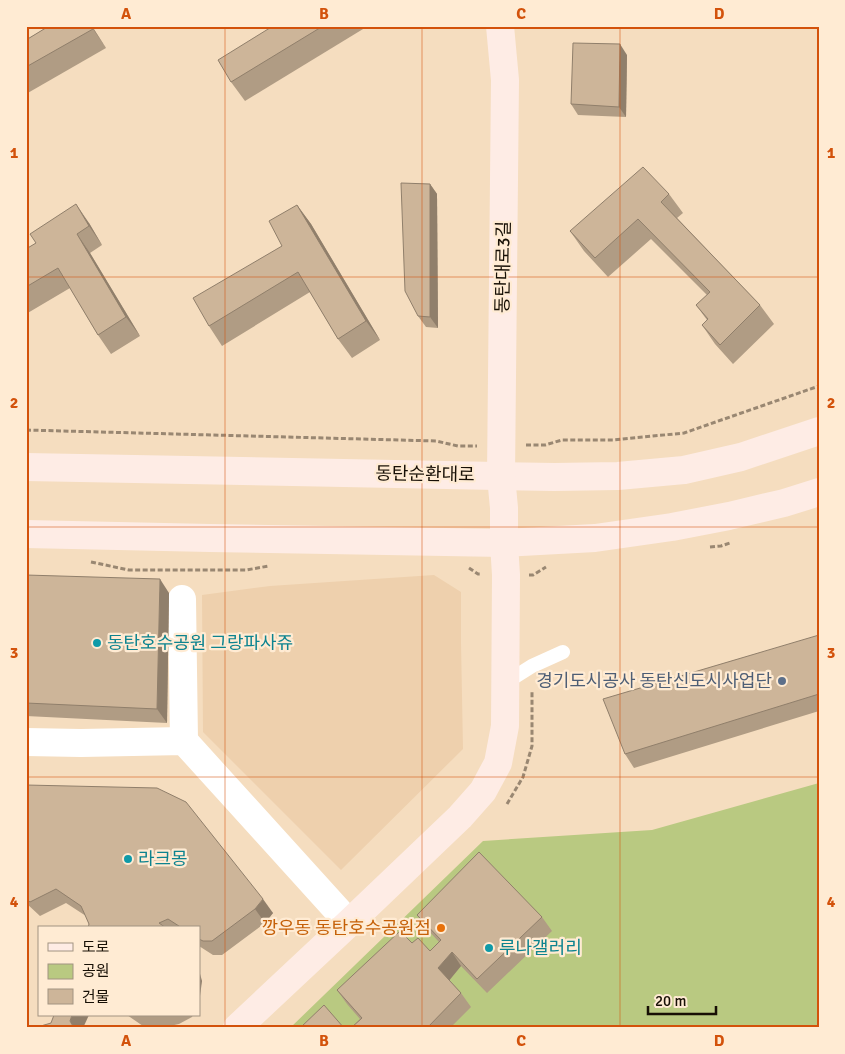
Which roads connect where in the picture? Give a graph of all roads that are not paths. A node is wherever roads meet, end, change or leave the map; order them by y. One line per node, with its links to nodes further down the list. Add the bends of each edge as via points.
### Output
1 (500, 26): 4 (main road, 동탄대로3길, via 505,80)
2 (819, 432): 4 (main road, 동탄순환대로, via 741,457 684,470 618,476)
3 (26, 467): 4 (main road, 동탄순환대로)
4 (501, 476): 7 (main road, 동탄대로3길)
5 (819, 492): 7 (main road, via 784,503 672,527 595,538)
6 (26, 534): 7 (main road)
7 (504, 543): 10 (main road, 동탄대로3길)
8 (182, 599): 11 (street)
9 (563, 652): 10 (lane)
10 (505, 683): 13 (main road, 동탄대로3길, via 505,726 498,763 483,790)
11 (184, 741): 12 (street); 13 (street)
12 (26, 742)
13 (349, 924): 14 (main road, 동탄대로3길)
14 (237, 1028)

